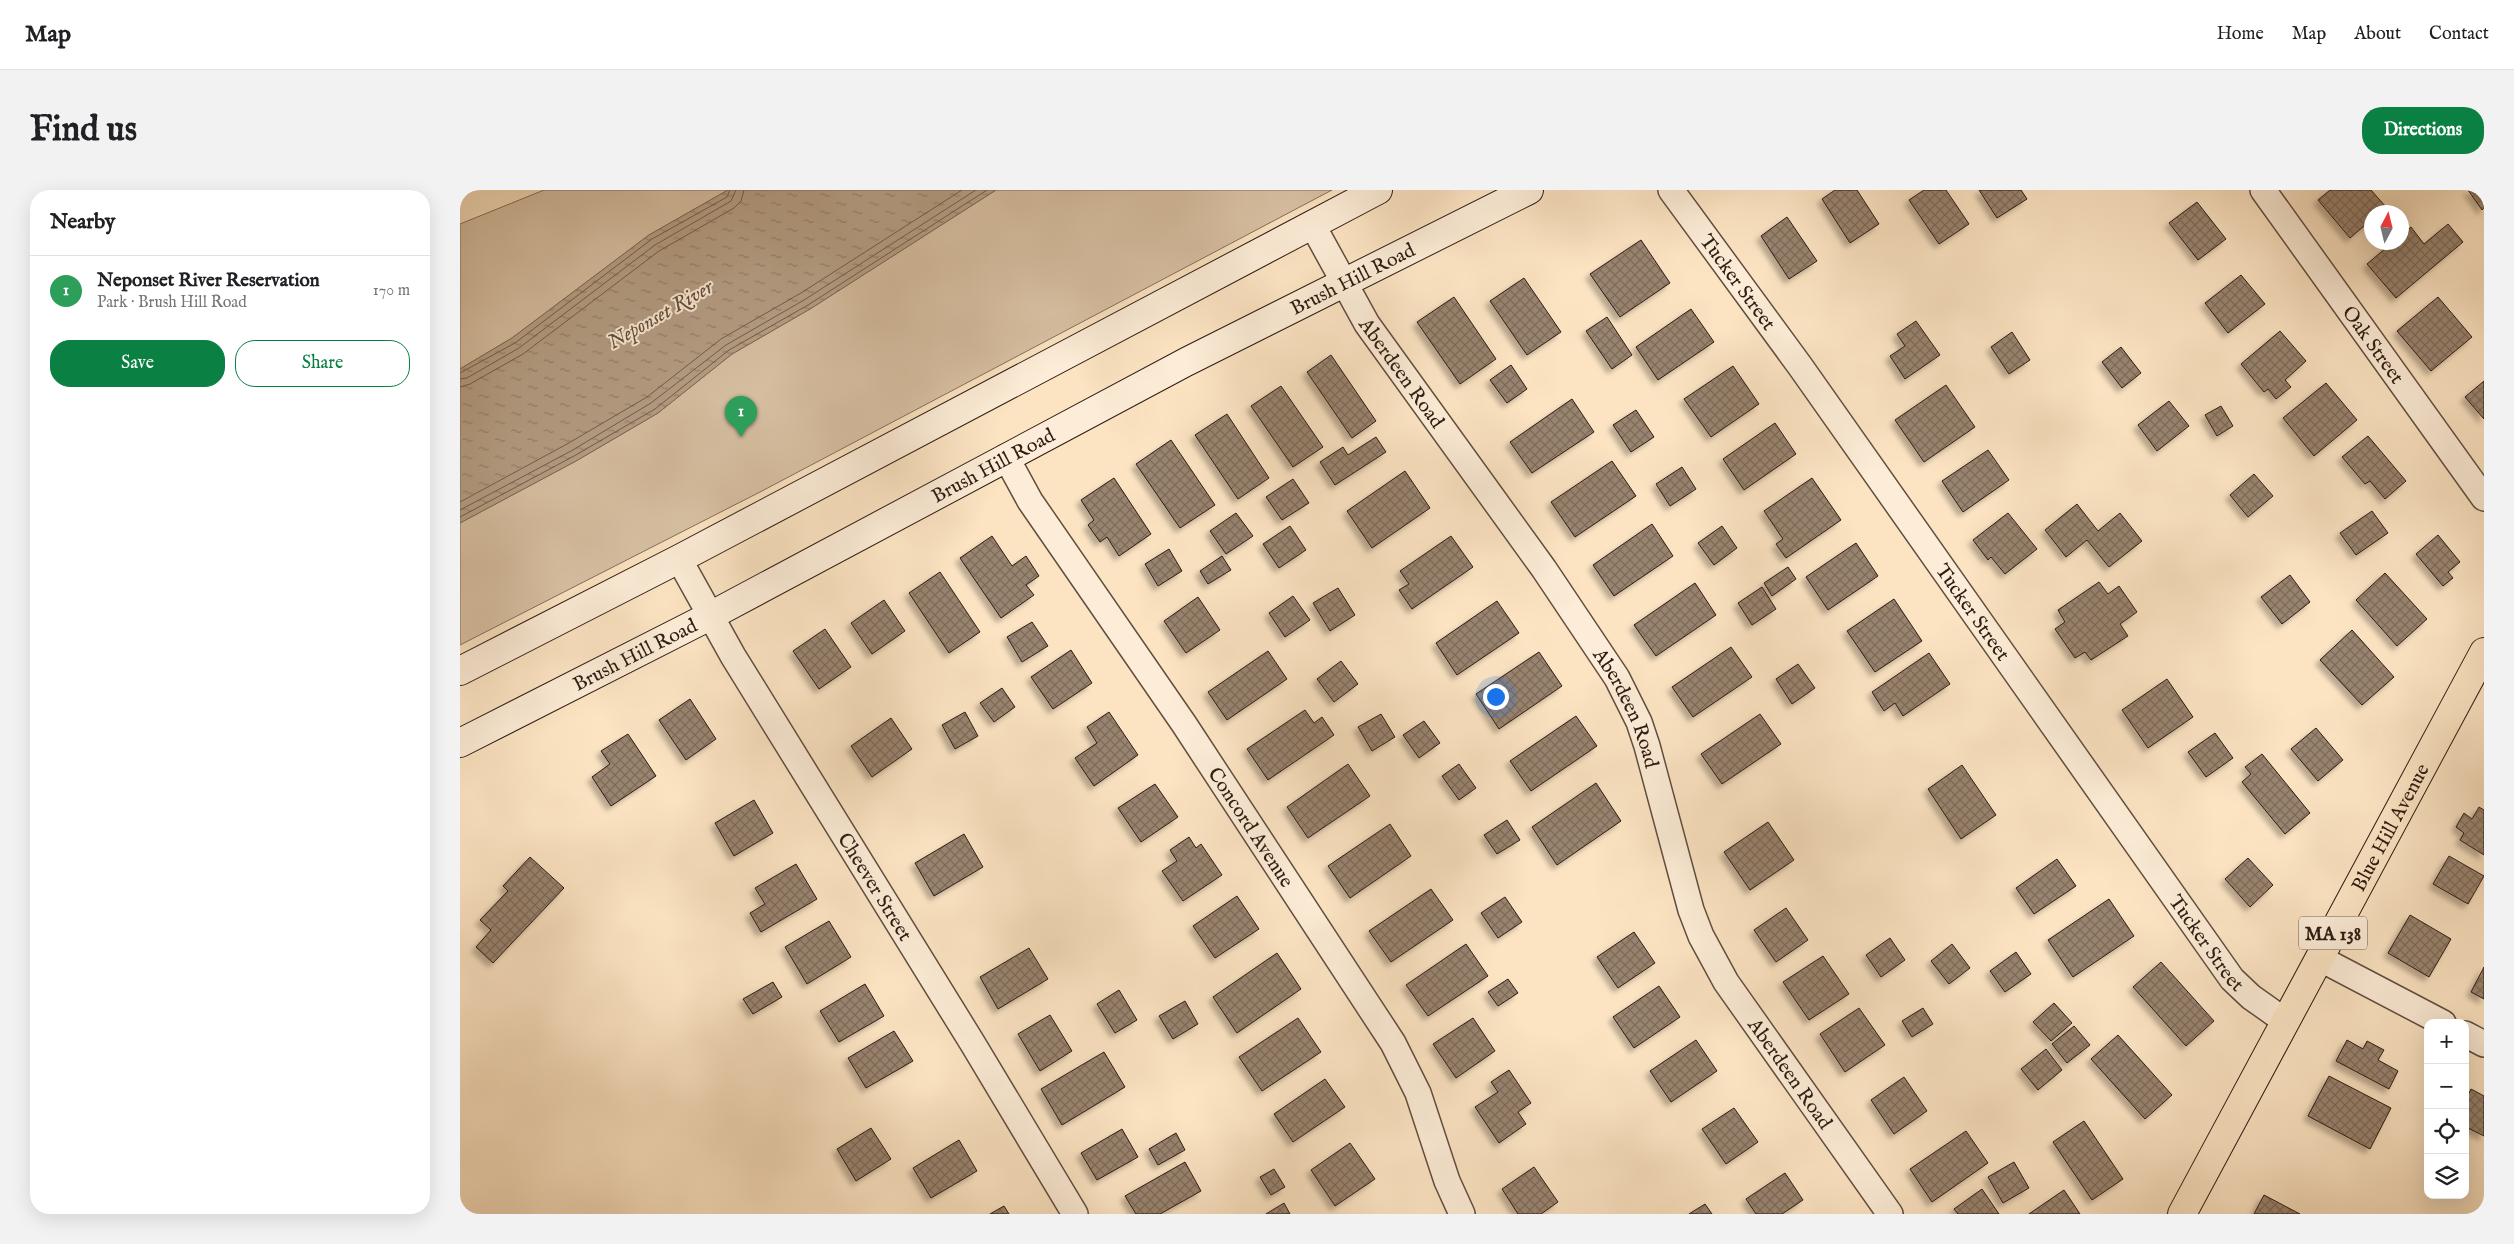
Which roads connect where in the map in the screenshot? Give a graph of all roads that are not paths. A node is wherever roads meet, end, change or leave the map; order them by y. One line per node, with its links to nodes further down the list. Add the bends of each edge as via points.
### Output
1 (1378, 190): 5 (main road)
2 (1529, 190): 6 (main road, Brush Hill Road)
3 (1671, 190): 16 (street, Tucker Street, via 1806,374 2232,979)
4 (2264, 190): 8 (street, Oak Street)
5 (1312, 224): 6 (street, Aberdeen Road); 9 (main road)
6 (1343, 282): 7 (main road, Brush Hill Road); 21 (street, Aberdeen Road, via 1367,324 1544,568 1617,678 1639,722 1691,910 1709,952 1726,982)
7 (1006, 457): 10 (main road, Brush Hill Road); 20 (street, Concord Avenue, via 1030,501 1184,724 1393,1043 1418,1093 1446,1181)
8 (2484, 498)
9 (679, 559): 10 (street, Cheever Street); 12 (main road)
10 (710, 616): 13 (main road, Brush Hill Road); 19 (street, Cheever Street)
11 (2484, 652): 14 (highway, Blue Hill Avenue / MA 138)
12 (460, 671)
13 (460, 744)
14 (2319, 958): 15 (street); 16 (highway, Blue Hill Avenue / MA 138)
15 (2436, 1019)
16 (2285, 1021): 22 (highway, Blue Hill Avenue / MA 138)
17 (2469, 1036): 18 (street)
18 (2484, 1044)
19 (1075, 1214)
20 (1462, 1214)
21 (1890, 1214)
22 (2182, 1214)

